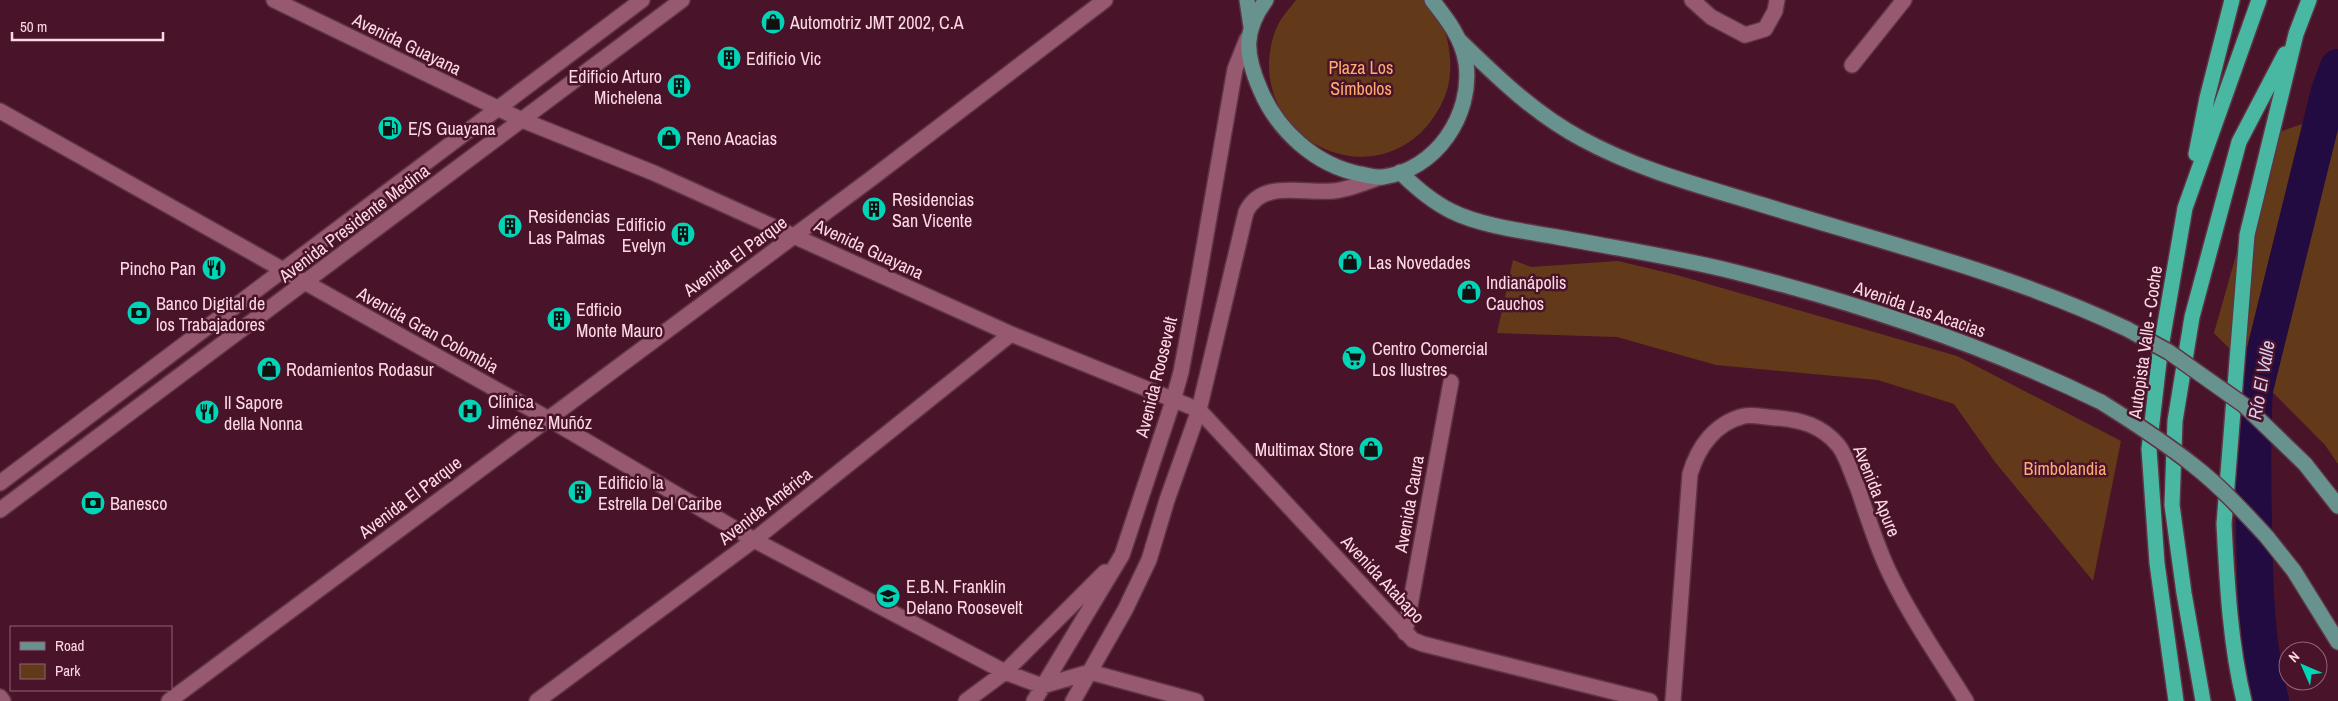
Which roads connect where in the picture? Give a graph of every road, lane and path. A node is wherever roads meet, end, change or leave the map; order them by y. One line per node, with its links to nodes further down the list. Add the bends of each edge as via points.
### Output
1 (274, 0): 18 (street, Avenida Guayana)
2 (642, 0): 18 (street, Avenida Presidente Medina)
3 (682, 0): 20 (street, Avenida Presidente Medina)
4 (1105, 0): 24 (street, Avenida El Parque)
5 (1247, 0): 14 (main road)
6 (1266, 0): 14 (main road)
7 (1692, 0): 13 (street, via 1711,16 1745,35 1765,29)
8 (1904, 0): 17 (street)
9 (2232, 0): 23 (highway, via 2207,98)
10 (2259, 0): 23 (highway, Autopista Valle - Coche)
11 (2309, 0): 15 (highway)
12 (1436, 3): 16 (main road)
13 (1776, 5)
14 (1249, 33): 22 (main road, via 1250,59 1261,91 1287,132 1307,150 1337,167); 29 (street, Avenida Roosevelt, via 1235,69 1198,281)
15 (2296, 34): 54 (highway, via 2239,142 2192,317 2175,422 2172,505); 55 (highway, via 2247,235 2224,524 2239,680)
16 (1459, 40): 21 (main road, via 1466,62 1463,108 1439,147 1421,162); 33 (main road, bridge, via 1502,82 1552,120 1582,139 1657,173 1998,276 2127,329 2169,352 2244,405 2306,464)
17 (1852, 66)
18 (497, 109): 20 (street, Avenida Guayana); 25 (street, Avenida Presidente Medina)
19 (0, 111): 25 (street)
20 (522, 120): 24 (street, Avenida Guayana); 26 (street, Avenida Presidente Medina)
21 (1400, 172): 22 (main road); 38 (main road, Avenida Las Acacias, bridge, via 1425,196 1452,212 1513,229 1735,272 1830,299 1991,353 2101,402 2194,466 2234,501 2294,571)
22 (1381, 177): 30 (street, via 1334,191 1266,192 1250,203)
23 (2185, 208): 53 (highway, Autopista Valle - Coche, via 2160,353 2148,449 2157,563)
24 (795, 235): 27 (street, Avenida Guayana); 31 (street, Avenida El Parque)
25 (285, 270): 26 (street, Avenida Gran Colombia); 32 (street, Avenida Presidente Medina)
26 (305, 283): 31 (street, Avenida Gran Colombia); 34 (street, Avenida Presidente Medina)
27 (1011, 334): 29 (street, Avenida Guayana); 35 (street, Avenida América)
28 (1451, 382): 37 (street, Avenida Caura)
29 (1173, 401): 30 (street, Avenida Guayana); 36 (street, Avenida Roosevelt)
30 (1199, 410): 37 (street, Avenida Atabapo); 40 (street, via 1149,560)
31 (547, 418): 35 (street, Avenida Gran Colombia); 44 (street, Avenida El Parque)
32 (0, 483)
33 (2338, 506)
34 (0, 510)
35 (754, 540): 39 (street, Avenida Gran Colombia); 45 (street, Avenida América)
36 (1122, 555): 39 (street); 41 (street, Avenida Roosevelt)
37 (1405, 633): 50 (street, Avenida Atabapo, via 1423,644)
38 (2338, 642)
39 (1005, 672): 41 (street, Avenida Gran Colombia); 46 (street)
40 (1090, 672): 41 (street); 48 (street); 49 (street)
41 (1042, 686): 47 (street, Avenida Roosevelt)
42 (0, 697): 43 (street)
43 (3, 701)
44 (169, 701)
45 (537, 701)
46 (966, 701)
47 (1034, 701)
48 (1073, 701)
49 (1196, 701)
50 (1650, 701)
51 (1673, 701): 52 (street, Avenida Apure, via 1690,474 1696,456 1710,436 1726,423 1745,416 1810,423 1839,446 1892,578)
52 (1966, 701)
53 (2176, 701)
54 (2203, 701)
55 (2244, 701)

